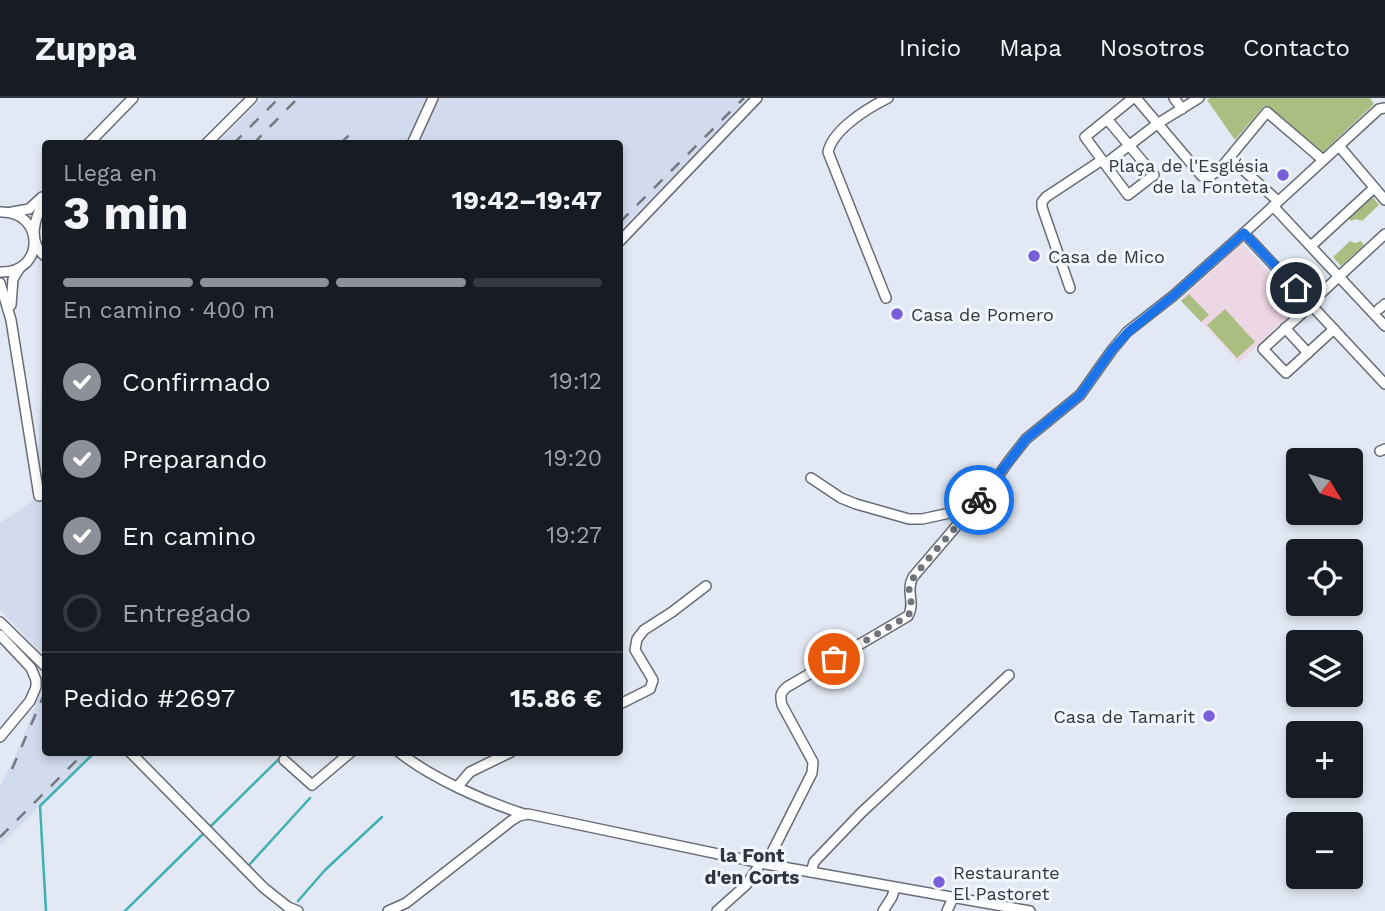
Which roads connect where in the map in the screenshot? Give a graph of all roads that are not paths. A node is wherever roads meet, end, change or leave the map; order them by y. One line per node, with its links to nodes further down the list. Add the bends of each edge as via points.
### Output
1 (133, 98): 13 (street)
2 (252, 98): 14 (street)
3 (433, 98): 15 (street)
4 (757, 98): 29 (street)
5 (888, 98): 39 (street, via 857,116 830,143 828,152)
6 (1135, 98): 11 (street); 12 (street)
7 (1174, 98): 9 (street)
8 (1199, 98): 9 (street)
9 (1182, 108): 12 (street)
10 (1385, 108): 17 (street)
11 (1107, 119): 16 (street); 20 (street, via 1084,137)
12 (1157, 124): 16 (street); 18 (street, via 1202,176 1212,175)
13 (92, 140)
14 (210, 140)
15 (414, 140)
16 (1130, 146): 20 (street); 20 (street, via 1154,176 1128,195)
17 (1339, 146): 19 (street); 21 (street)
18 (1230, 158): 19 (street, via 1267,112); 24 (street)
19 (1323, 160): 24 (street)
20 (1104, 162): 37 (street, via 1042,202)
21 (1374, 188): 23 (street); 31 (street)
22 (42, 199): 26 (street, via 29,209)
23 (1385, 200)
24 (1275, 204): 27 (street); 31 (street)
25 (42, 205): 30 (street, via 34,223)
26 (3, 211): 30 (street, via 20,216)
27 (1244, 233): 40 (street); 49 (street, via 1128,332 1080,395 1026,439)
28 (1385, 234): 35 (street)
29 (623, 238)
30 (35, 239): 32 (street); 33 (street, via 31,256)
31 (1311, 246): 35 (street)
32 (42, 253)
33 (19, 269): 34 (street); 41 (street, via 11,290)
34 (0, 272)
35 (1339, 277): 38 (street); 42 (street)
36 (0, 283): 41 (street)
37 (1070, 288)
38 (1319, 295)
39 (886, 298)
40 (1311, 305): 43 (street); 44 (street)
41 (11, 320): 48 (street)
42 (1385, 326)
43 (1285, 328): 45 (street); 45 (street, via 1263,349 1286,373)
44 (1334, 329): 45 (street); 46 (street)
45 (1308, 353)
46 (1385, 384)
47 (811, 478): 49 (street, via 841,498 909,519)
48 (40, 496)
49 (973, 508): 64 (street, via 911,581 908,616 782,692 782,705 813,762 812,773)
50 (706, 586): 55 (street, via 637,639 635,650 653,680 650,689)
51 (0, 622): 53 (street)
52 (0, 635): 56 (street, via 31,668 36,687)
53 (42, 663)
54 (1009, 675): 65 (street, via 861,813 814,862)
55 (623, 703)
56 (0, 737)
57 (134, 756): 68 (street, via 264,888)
58 (346, 756): 61 (street, via 312,785)
59 (406, 756): 62 (street)
60 (503, 756): 62 (street, via 470,772)
61 (284, 760)
62 (458, 786): 63 (street)
63 (524, 814): 64 (street); 69 (street, via 406,903)
64 (764, 863): 65 (street); 70 (street)
65 (811, 872): 66 (street)
66 (895, 888): 67 (street); 71 (street)
67 (953, 898): 72 (street); 73 (street)
68 (298, 911)
69 (388, 911)
70 (717, 911)
71 (883, 911)
72 (947, 911)
73 (1030, 911)

